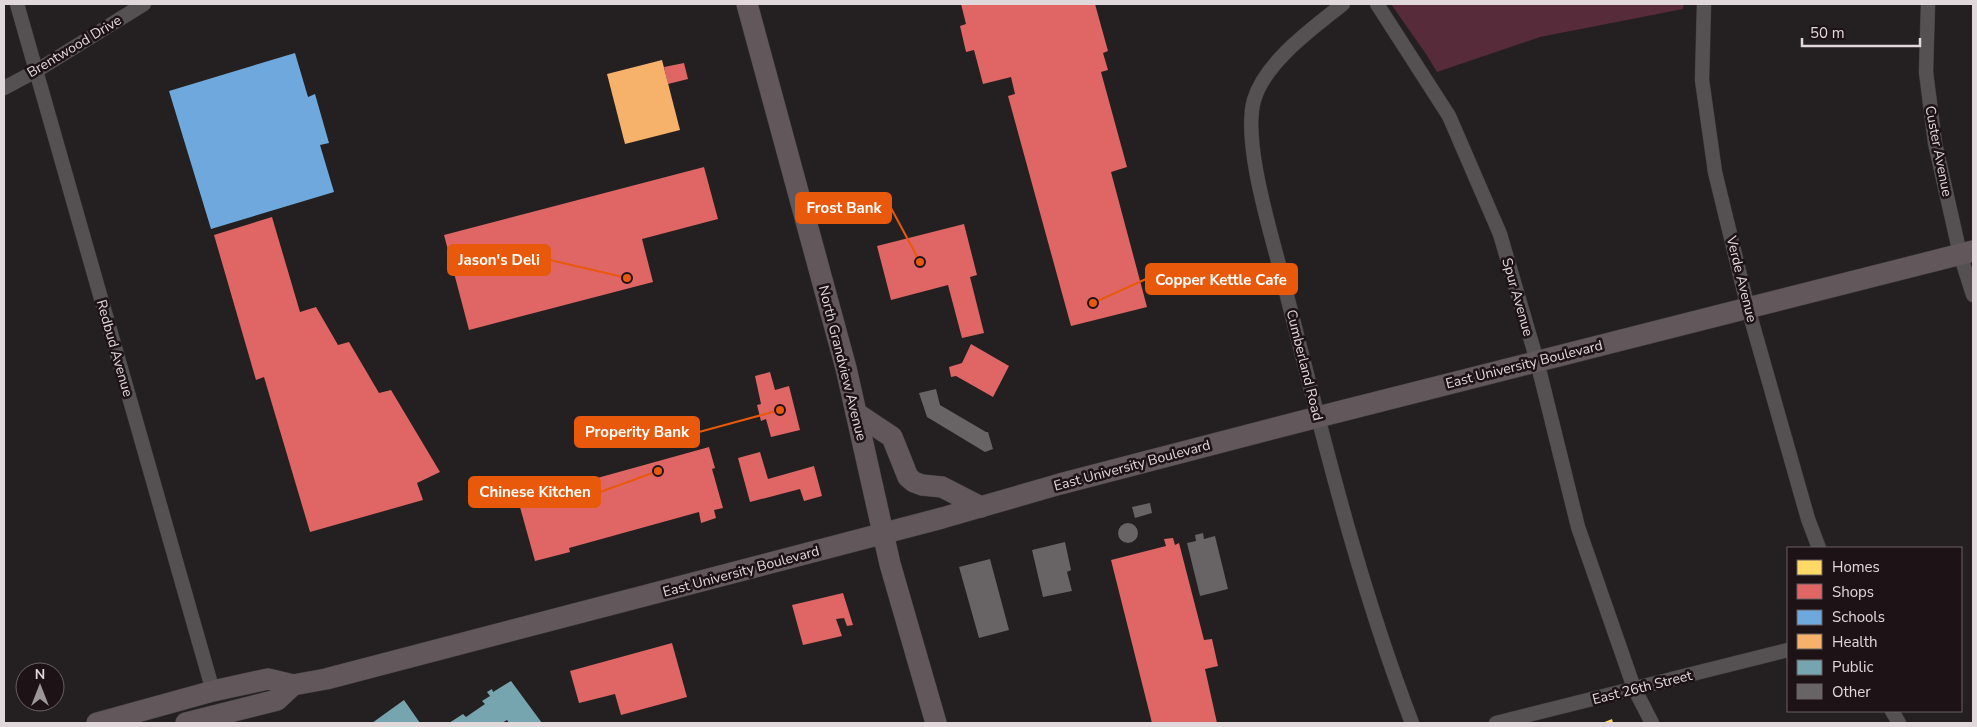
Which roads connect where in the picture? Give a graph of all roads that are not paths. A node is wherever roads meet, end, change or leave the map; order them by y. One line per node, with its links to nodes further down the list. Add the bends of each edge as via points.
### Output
1 (17, 4): 8 (street, Redbud Avenue)
2 (144, 4): 8 (street, Brentwood Drive)
3 (748, 4): 14 (main road, North Grandview Avenue)
4 (1342, 4): 15 (street, Cumberland Road, via 1275,65 1259,88 1252,111 1252,140 1258,176)
5 (1377, 4): 13 (street, Spur Avenue, via 1449,116 1500,234)
6 (1704, 4): 12 (street, Verde Avenue, via 1702,80 1715,172)
7 (1928, 4): 10 (street, Custer Avenue, via 1927,81 1935,143)
8 (36, 71): 9 (street, Brentwood Drive); 22 (street, Redbud Avenue)
9 (4, 88)
10 (1967, 252): 11 (street, Custer Avenue); 12 (main road, East University Boulevard)
11 (1973, 295)
12 (1748, 308): 13 (main road, East University Boulevard); 18 (street, Verde Avenue)
13 (1537, 361): 15 (main road, East University Boulevard); 21 (street, Spur Avenue, via 1578,527)
14 (856, 413): 16 (main road, via 892,437 908,477 914,482 922,486 942,487); 17 (main road, North Grandview Avenue)
15 (1318, 417): 16 (main road, East University Boulevard); 27 (street, Cumberland Road, via 1368,596)
16 (981, 507): 17 (main road, East University Boulevard)
17 (882, 534): 20 (main road, East University Boulevard, via 326,679); 26 (main road, North Grandview Avenue)
18 (1819, 547)
19 (1787, 650): 21 (street, East 26th Street)
20 (292, 685): 22 (main road, East University Boulevard, via 268,679); 25 (main road, via 277,700)
21 (1634, 688): 28 (street, East 26th Street); 29 (street, Spur Avenue)
22 (213, 691): 24 (main road, East University Boulevard)
23 (1893, 712): 30 (street)
24 (97, 723)
25 (186, 723)
26 (936, 723)
27 (1412, 723)
28 (1496, 723)
29 (1652, 723)
30 (1899, 723)

